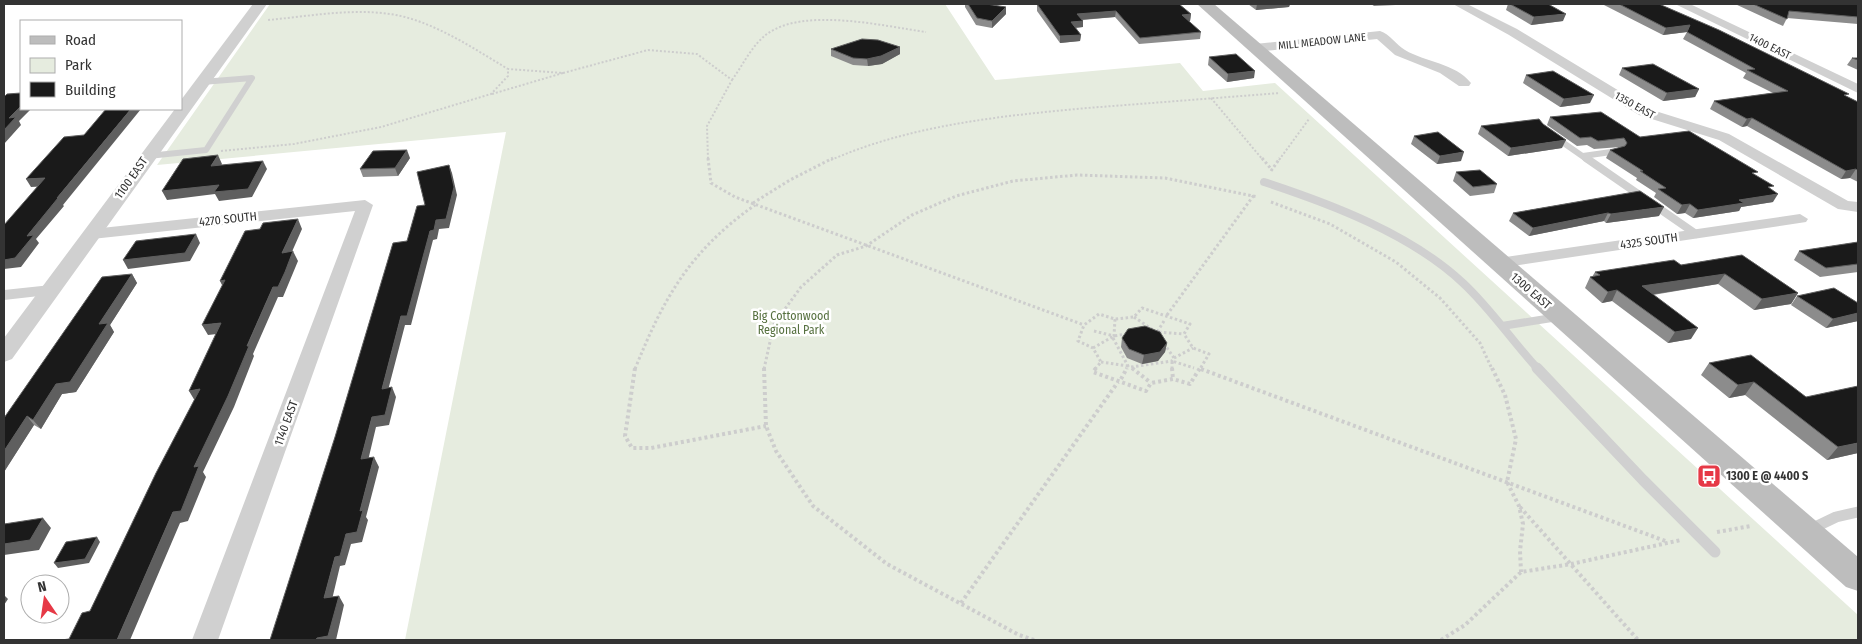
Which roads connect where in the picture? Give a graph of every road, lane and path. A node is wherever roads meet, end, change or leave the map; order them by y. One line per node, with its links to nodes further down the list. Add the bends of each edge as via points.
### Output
1 (1205, 4): 6 (main road, 1300 EAST)
2 (1459, 4): 29 (street, 1350 EAST, via 1513,32 1649,114 1724,137)
3 (1681, 4): 12 (street, 1400 EAST)
4 (262, 12): 7 (path, via 396,16 435,30); 10 (street, 1100 EAST)
5 (926, 32): 9 (path, via 813,20 791,23 768,33)
6 (1255, 48): 11 (street, MILL MEADOW LANE, via 1380,35 1399,52 1445,70); 34 (main road, 1300 EAST)
7 (508, 69): 8 (path); 14 (path, via 508,76)
8 (563, 73): 9 (path, via 648,50 697,54); 14 (path)
9 (732, 80): 27 (path, via 707,126 711,183)
10 (202, 82): 16 (street, 1100 EAST); 22 (lane, via 252,78 206,150)
11 (1464, 83)
12 (1858, 89)
13 (1280, 92): 15 (path)
14 (491, 94): 20 (path, via 381,127 327,139)
15 (1211, 98): 24 (path); 27 (path, via 1004,115 904,134 812,168)
16 (182, 109)
17 (181, 110): 22 (street, 1100 EAST)
18 (1309, 119): 24 (path)
19 (1550, 134): 23 (lane)
20 (230, 151)
21 (1618, 151): 23 (lane)
22 (147, 156): 31 (street, 1100 EAST)
23 (1583, 156): 32 (lane)
24 (1272, 170): 25 (path)
25 (1264, 182): 26 (path); 43 (lane, via 1310,196 1357,216 1410,245 1452,274 1488,307)
26 (1254, 195): 33 (path, via 1165,178 1077,174 1013,181 956,196 921,211); 37 (path); 62 (path, via 1338,229 1396,262 1446,305 1480,343 1505,395 1516,439)
27 (754, 204): 33 (path); 61 (path, via 706,246 675,284 650,329 633,373 625,436 632,448 650,448)
28 (365, 205): 31 (street, 4270 SOUTH); 74 (street, 1140 EAST)
29 (1851, 206)
30 (1800, 219): 32 (street, 4325 SOUTH)
31 (92, 234): 35 (street, 1100 EAST)
32 (1696, 234): 34 (street, 4325 SOUTH)
33 (866, 246): 42 (path); 61 (path, via 837,255 801,287 774,324 764,369)
34 (1499, 263): 38 (main road, 1300 EAST)
35 (52, 290): 36 (street); 52 (street, 1100 EAST)
36 (4, 295)
37 (1167, 315): 39 (path, via 1142,308); 48 (path, via 1190,324)
38 (1560, 316): 43 (lane); 66 (main road, 1300 EAST)
39 (1134, 317): 40 (path); 45 (path)
40 (1115, 319): 42 (path, via 1099,314); 49 (path)
41 (1164, 321): 45 (path)
42 (1084, 325): 50 (path, via 1078,341)
43 (1502, 326): 67 (lane, via 1651,491)
44 (1094, 331): 49 (path)
45 (1155, 331): 46 (path); 48 (path); 53 (path)
46 (1143, 332)
47 (1134, 333): 49 (path)
48 (1184, 334): 51 (path)
49 (1113, 337): 50 (path); 55 (path)
50 (1093, 348): 54 (path)
51 (1193, 348): 53 (path); 57 (path, via 1209,354)
52 (4, 354)
53 (1173, 360): 55 (path); 56 (path); 58 (path)
54 (1101, 362): 55 (path); 59 (path, via 1093,372)
55 (1130, 366): 59 (path); 60 (path)
56 (1194, 368)
57 (1201, 369): 58 (path, via 1190,384); 62 (path)
58 (1173, 379): 60 (path)
59 (1120, 381): 60 (path, via 1146,391); 73 (path)
60 (1151, 383)
61 (766, 426): 73 (path, via 776,451 813,506 887,564)
62 (1507, 482): 63 (path); 68 (path)
63 (1520, 506): 70 (path); 71 (path, via 1523,524)
64 (1858, 512): 66 (lane, via 1836,516)
65 (1751, 526): 67 (path)
66 (1806, 532): 72 (main road, 1300 EAST)
67 (1698, 536): 68 (path); 69 (lane)
68 (1668, 542): 70 (path)
69 (1715, 552)
70 (1570, 564): 71 (path); 77 (path)
71 (1521, 572): 76 (path, via 1465,625)
72 (1858, 577)
73 (961, 603): 75 (path)
74 (205, 640)
75 (1034, 640)
76 (1440, 640)
77 (1638, 640)

